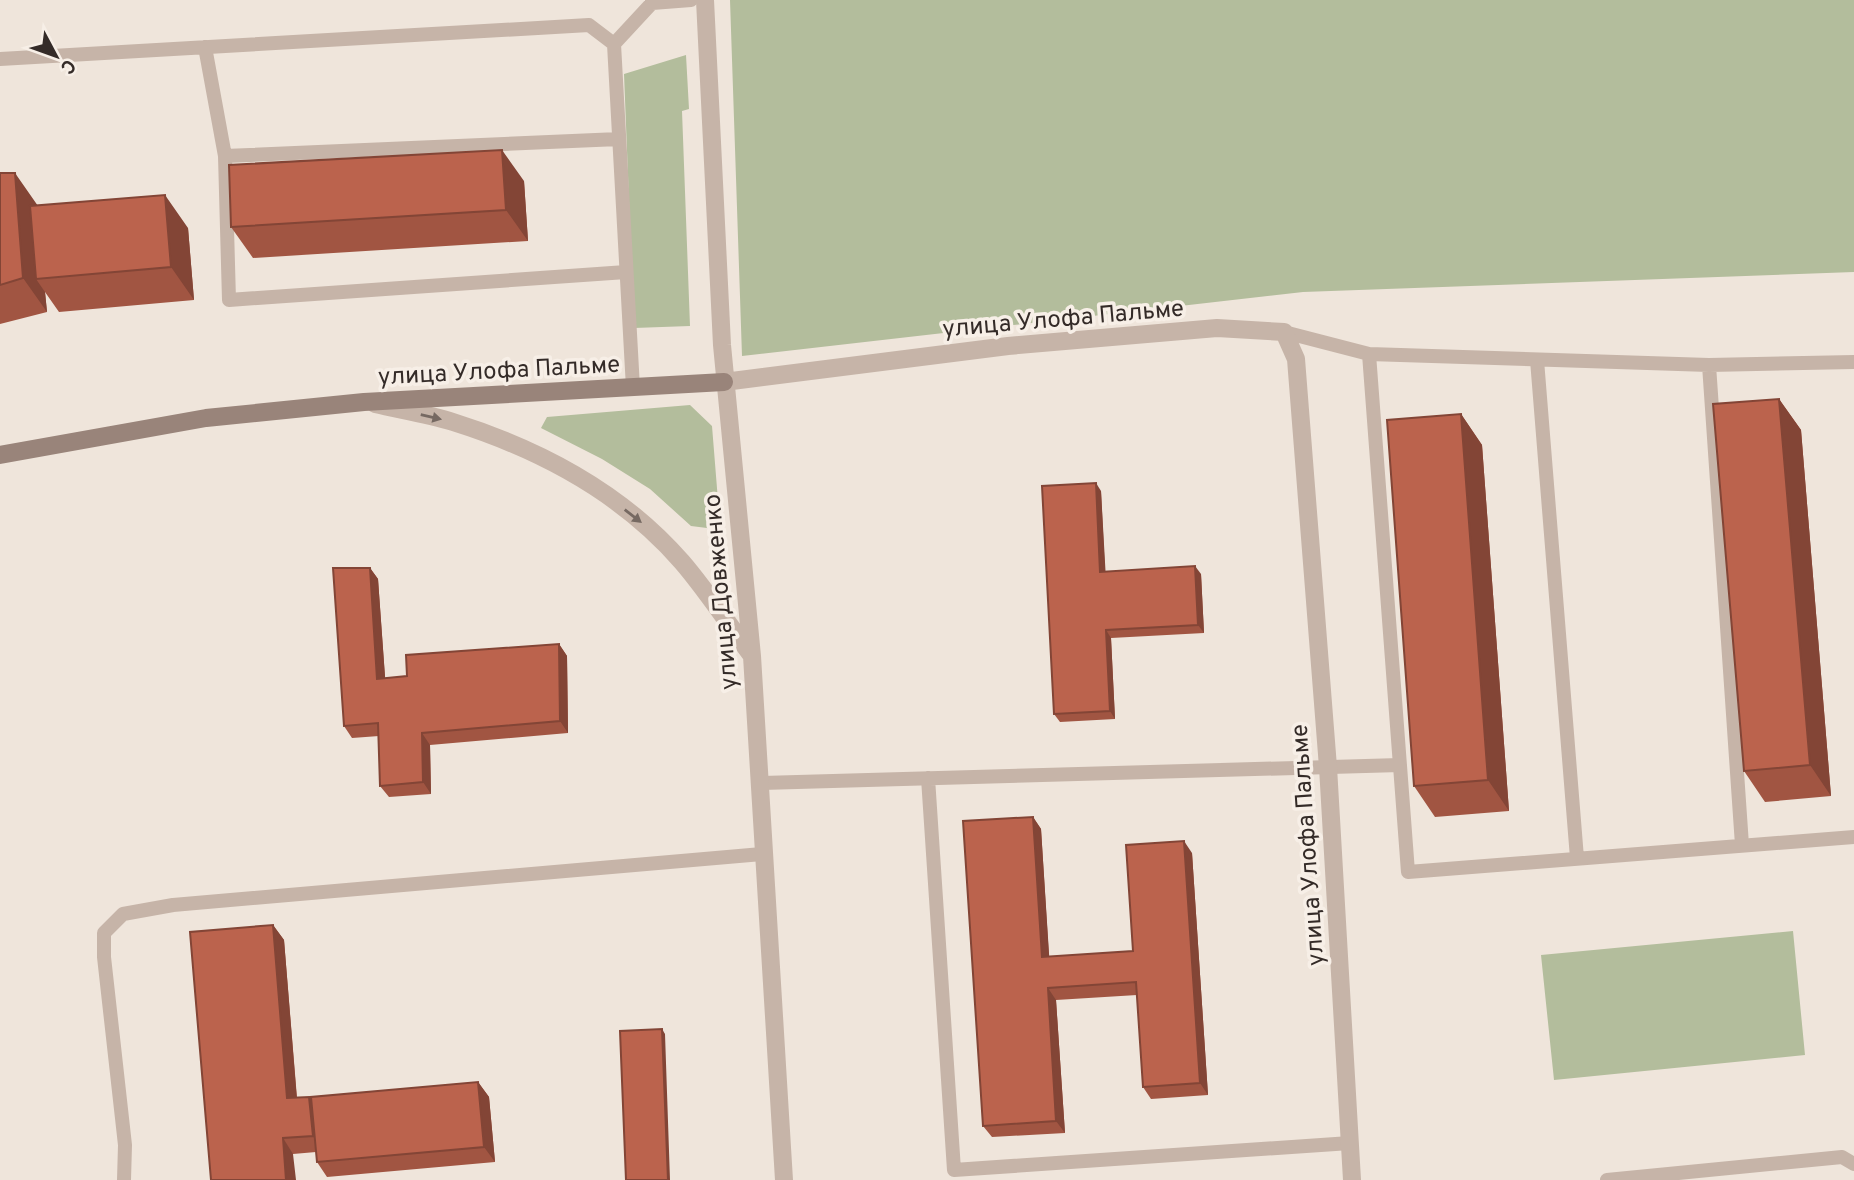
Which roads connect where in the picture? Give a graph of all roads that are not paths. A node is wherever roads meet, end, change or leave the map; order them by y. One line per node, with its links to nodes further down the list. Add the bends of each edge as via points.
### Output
1 (691, 0): 3 (lane)
2 (705, 0): 15 (street, улица Довженко)
3 (652, 1): 4 (lane)
4 (614, 44): 5 (lane, via 589,25); 7 (lane)
5 (205, 47): 6 (lane); 8 (lane)
6 (0, 59)
7 (619, 139): 8 (lane); 9 (lane)
8 (225, 156): 9 (lane, via 229,300)
9 (626, 272): 16 (lane)
10 (1284, 332): 11 (lane); 15 (street, улица Улофа Пальме, via 1217,328 1008,346); 21 (street, улица Улофа Пальме, via 1296,359)
11 (1369, 354): 12 (lane); 20 (lane)
12 (1538, 360): 14 (lane); 27 (lane)
13 (1854, 362): 14 (lane)
14 (1709, 365): 25 (lane)
15 (724, 382): 16 (street, улица Улофа Пальме); 19 (street, улица Довженко)
16 (633, 388): 17 (street, улица Улофа Пальме)
17 (364, 402): 18 (street, улица Улофа Пальме, via 206,418); 19 (street, one-way to 19, via 450,421 511,442 579,477 638,518 682,562)
18 (0, 455)
19 (752, 656): 23 (street, улица Довженко)
20 (1400, 765): 21 (lane); 27 (lane, via 1408,872)
21 (1328, 767): 22 (lane); 28 (street, улица Улофа Пальме)
22 (928, 778): 23 (lane); 28 (lane, via 954,1170)
23 (758, 783): 26 (street, улица Довженко)
24 (1854, 837): 25 (lane)
25 (1742, 845): 27 (lane)
26 (762, 854): 30 (lane, via 173,905 123,914 104,933 104,957 125,1145); 31 (street, улица Довженко)
27 (1577, 858)
28 (1350, 1143): 32 (street, улица Улофа Пальме)
29 (1854, 1164): 33 (lane, via 1842,1157)
30 (124, 1180)
31 (783, 1180)
32 (1352, 1180)
33 (1606, 1180)

